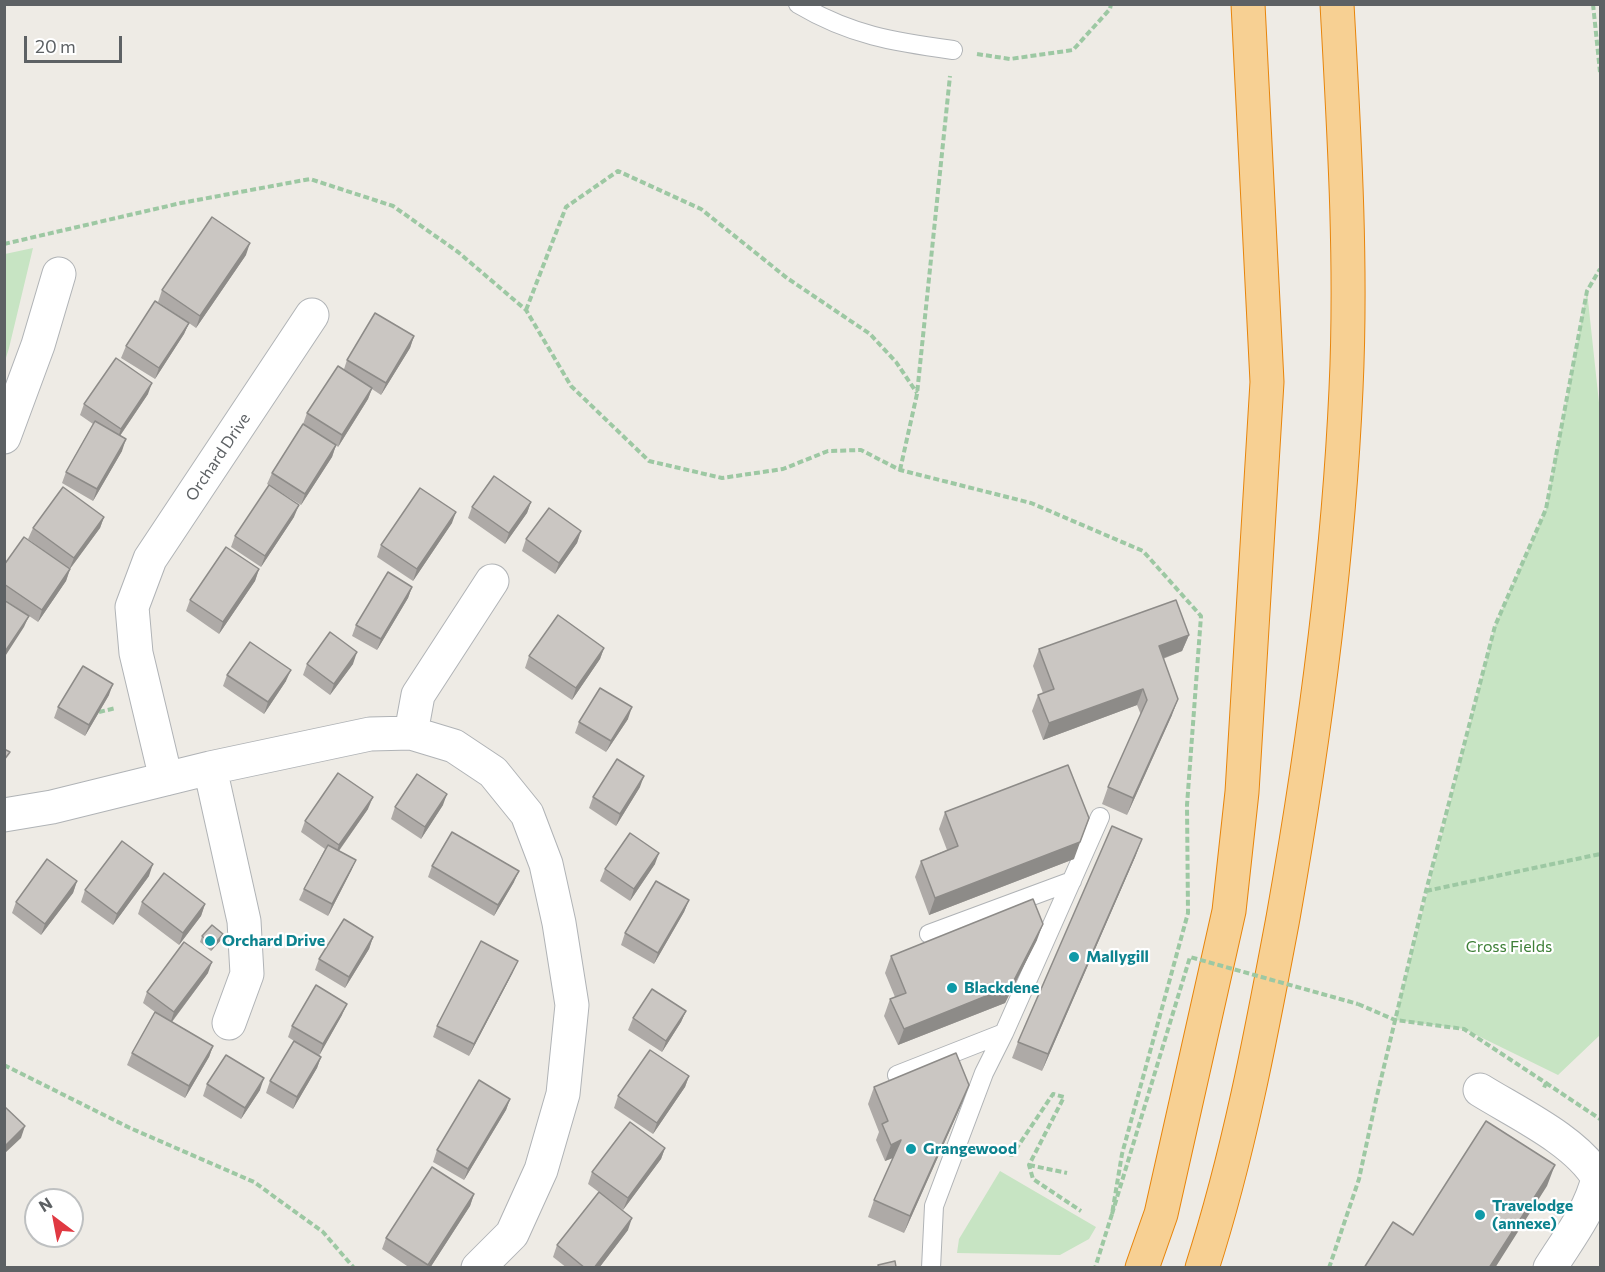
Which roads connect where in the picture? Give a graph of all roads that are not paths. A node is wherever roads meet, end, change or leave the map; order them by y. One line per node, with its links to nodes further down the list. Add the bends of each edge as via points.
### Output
1 (798, 4): 4 (lane, via 823,19 877,39)
2 (1248, 4): 22 (highway, via 1267,382 1242,792 1229,912 1161,1214)
3 (1337, 4): 23 (highway, via 1347,178 1346,388 1329,622 1299,824 1257,1060 1218,1220)
4 (953, 51)
5 (59, 274): 7 (street)
6 (312, 315): 11 (street, Orchard Drive, via 150,559 132,607 136,653)
7 (4, 437)
8 (492, 581): 9 (street, via 418,695)
9 (411, 733): 10 (street, via 370,734); 20 (street, via 454,746 493,772 527,814 546,864 572,1005 563,1094 541,1170 512,1234)
10 (210, 768): 11 (street); 16 (street, via 244,921 247,974)
11 (166, 779): 12 (street)
12 (4, 815)
13 (1100, 817): 14 (lane)
14 (1072, 881): 15 (lane); 17 (lane)
15 (929, 934)
16 (229, 1023)
17 (1004, 1033): 18 (lane); 21 (lane, via 984,1073 934,1206)
18 (897, 1075)
19 (1480, 1090): 24 (street, via 1571,1148 1589,1163 1598,1178 1593,1197)
20 (478, 1268)
21 (930, 1268)
22 (1142, 1268)
23 (1202, 1268)
24 (1550, 1268)

